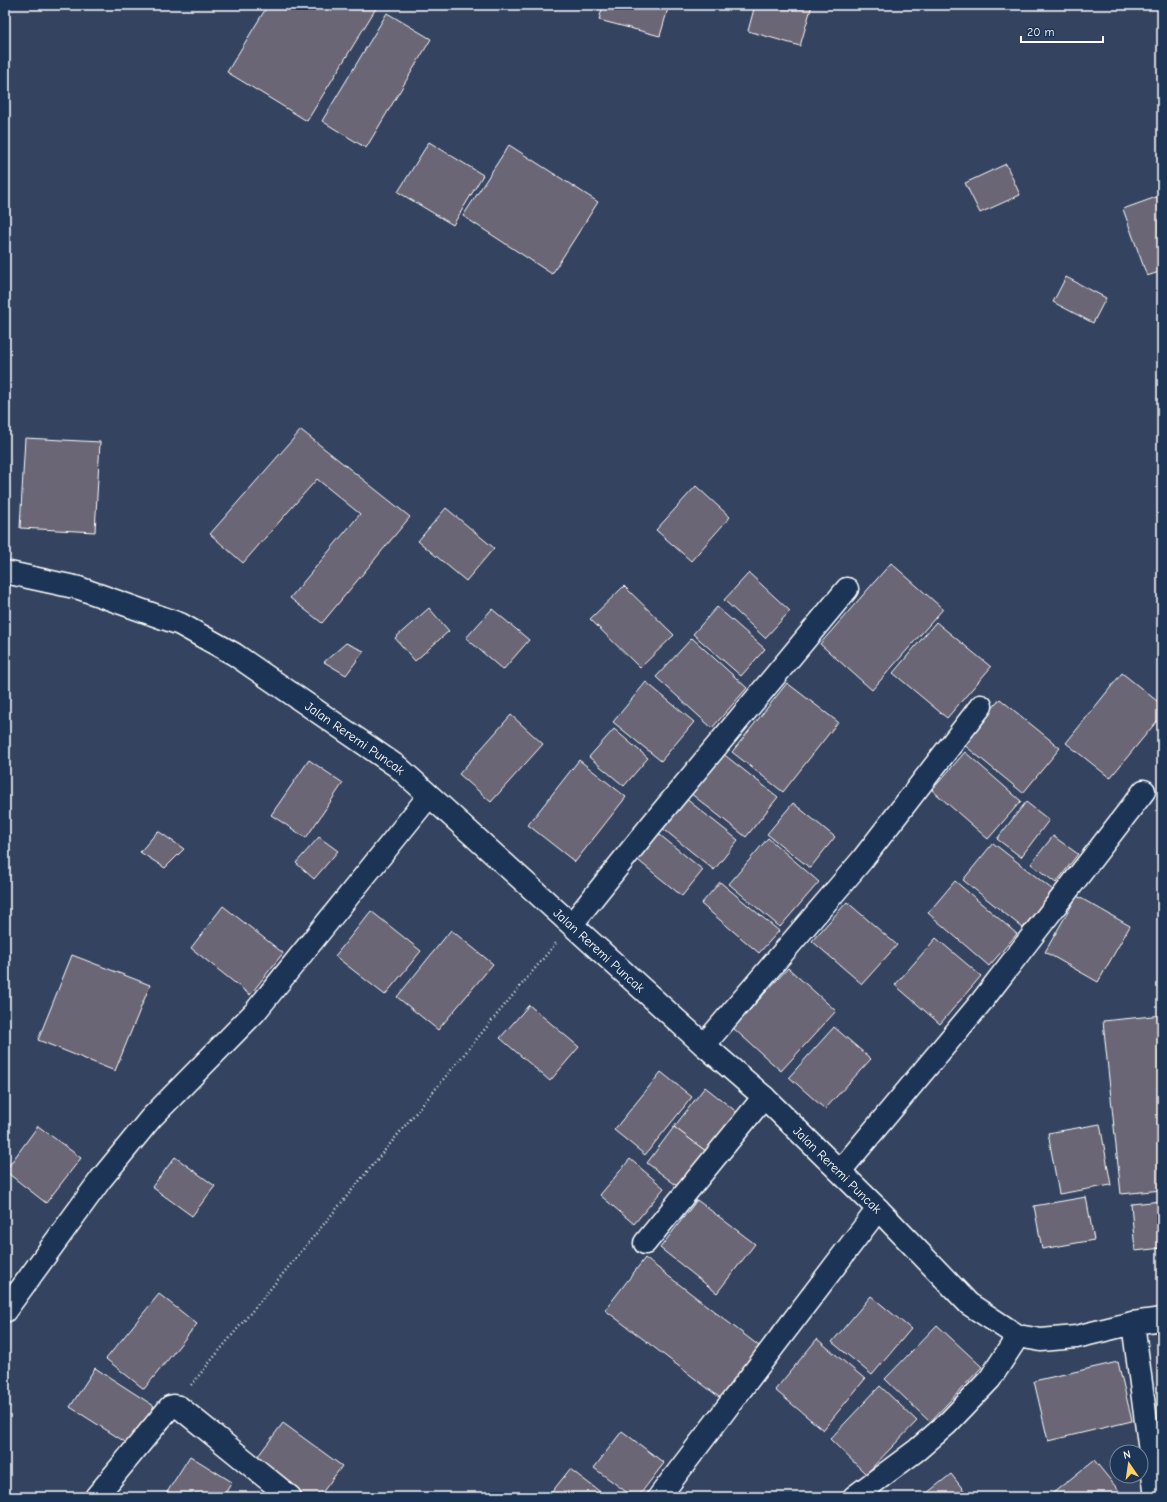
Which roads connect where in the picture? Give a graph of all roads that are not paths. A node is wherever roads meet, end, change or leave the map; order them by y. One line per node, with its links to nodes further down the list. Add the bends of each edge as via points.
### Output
1 (5, 572): 5 (street, Jalan Reremi Puncak, via 79,588 180,624 234,654 398,767)
2 (847, 589): 6 (street)
3 (981, 706): 7 (street, via 862,860)
4 (1144, 791): 9 (street, via 982,1001)
5 (429, 796): 6 (street, Jalan Reremi Puncak); 12 (street, via 255,1012 151,1118 106,1173)
6 (572, 924): 7 (street, Jalan Reremi Puncak)
7 (704, 1045): 8 (street, Jalan Reremi Puncak)
8 (764, 1097): 9 (street, Jalan Reremi Puncak); 11 (street)
9 (840, 1171): 10 (street, Jalan Reremi Puncak)
10 (878, 1209): 15 (street, Jalan Reremi Puncak, via 968,1304); 18 (street)
11 (645, 1243)
12 (5, 1311)
13 (1162, 1319): 14 (street, Jalan Reremi Puncak)
14 (1133, 1323): 15 (street, Jalan Reremi Puncak, via 1076,1337 1041,1340); 20 (street)
15 (1018, 1336): 19 (street, via 990,1379 947,1424)
16 (96, 1497): 17 (street, via 174,1406 179,1407)
17 (290, 1497)
18 (659, 1497)
19 (854, 1497)
20 (1156, 1497)

